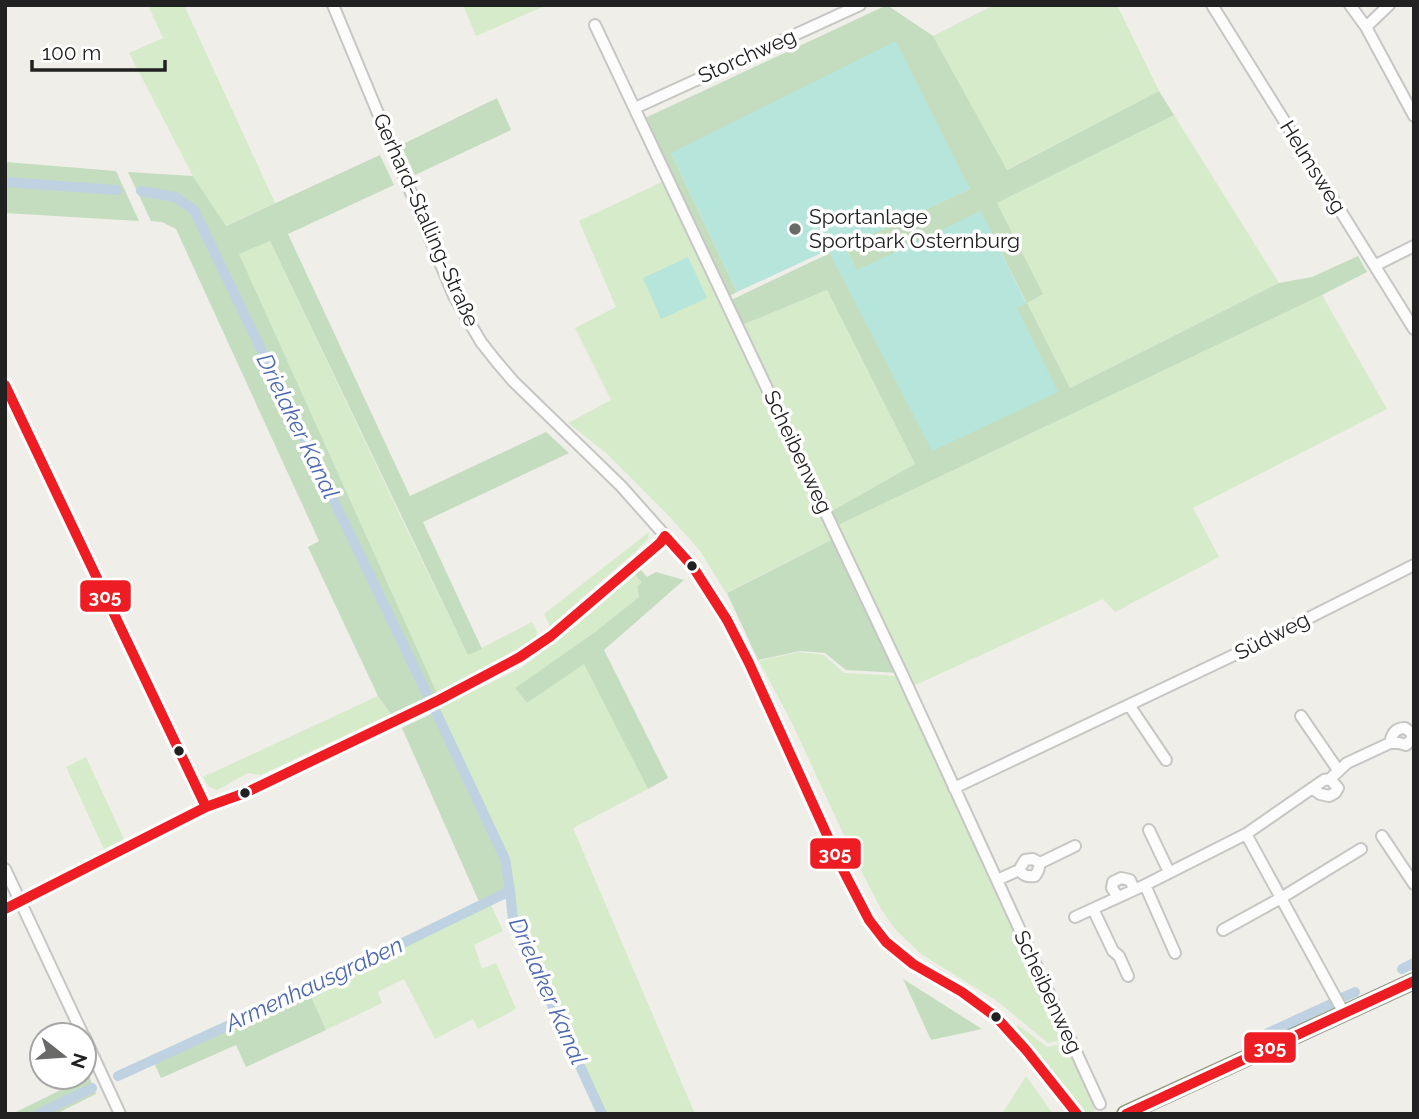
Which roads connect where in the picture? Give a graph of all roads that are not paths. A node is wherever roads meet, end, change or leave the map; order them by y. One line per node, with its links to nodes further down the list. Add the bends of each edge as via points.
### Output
1 (333, 5): 14 (street, Gerhard-Stalling-Straße, via 454,296 475,332 513,381)
2 (860, 5): 8 (street, Storchweg)
3 (1212, 5): 11 (street, Helmsweg)
4 (1350, 5): 7 (street)
5 (1389, 5): 7 (street)
6 (595, 25): 8 (street, Scheibenweg)
7 (1367, 27): 9 (street)
8 (635, 107): 21 (street, Scheibenweg)
9 (1413, 110)
10 (1414, 246): 11 (street)
11 (1376, 265): 12 (street, Helmsweg)
12 (1414, 328)
13 (5, 384): 23 (street)
14 (666, 536): 23 (street, via 551,636 520,657 245,793); 48 (street, Gerhard-Stalling-Straße, via 693,566 727,620 869,920 886,942 913,964 996,1017)
15 (1414, 565): 16 (street, Südweg)
16 (1129, 705): 19 (street); 21 (street, Südweg)
17 (1301, 716): 20 (street)
18 (1390, 743): 20 (street)
19 (1166, 760)
20 (1334, 774): 22 (street); 22 (street, via 1335,793 1329,796)
21 (954, 788): 31 (street, Scheibenweg)
22 (1312, 788): 25 (street)
23 (206, 807): 35 (street)
24 (1149, 830): 30 (street)
25 (1245, 834): 30 (street); 34 (street)
26 (1382, 836): 32 (street)
27 (1075, 846): 31 (street, via 1040,863 1035,876 1027,877 1019,870)
28 (1362, 849): 34 (street)
29 (5, 869): 35 (street)
30 (1169, 872): 33 (street)
31 (996, 880): 46 (street, Scheibenweg)
32 (1414, 884)
33 (1145, 885): 37 (street, via 1134,889 1130,880 1114,881 1118,897); 40 (street)
34 (1281, 898): 39 (street); 43 (street)
35 (20, 901): 36 (street); 44 (street)
36 (5, 909)
37 (1093, 909): 38 (street); 41 (street)
38 (1075, 917)
39 (1223, 930)
40 (1175, 953)
41 (1128, 976)
42 (1414, 981): 43 (street)
43 (1344, 1013): 49 (street)
44 (77, 1021)
45 (98, 1066): 47 (street)
46 (1100, 1104)
47 (120, 1114)
48 (1077, 1114)
49 (1125, 1114)

